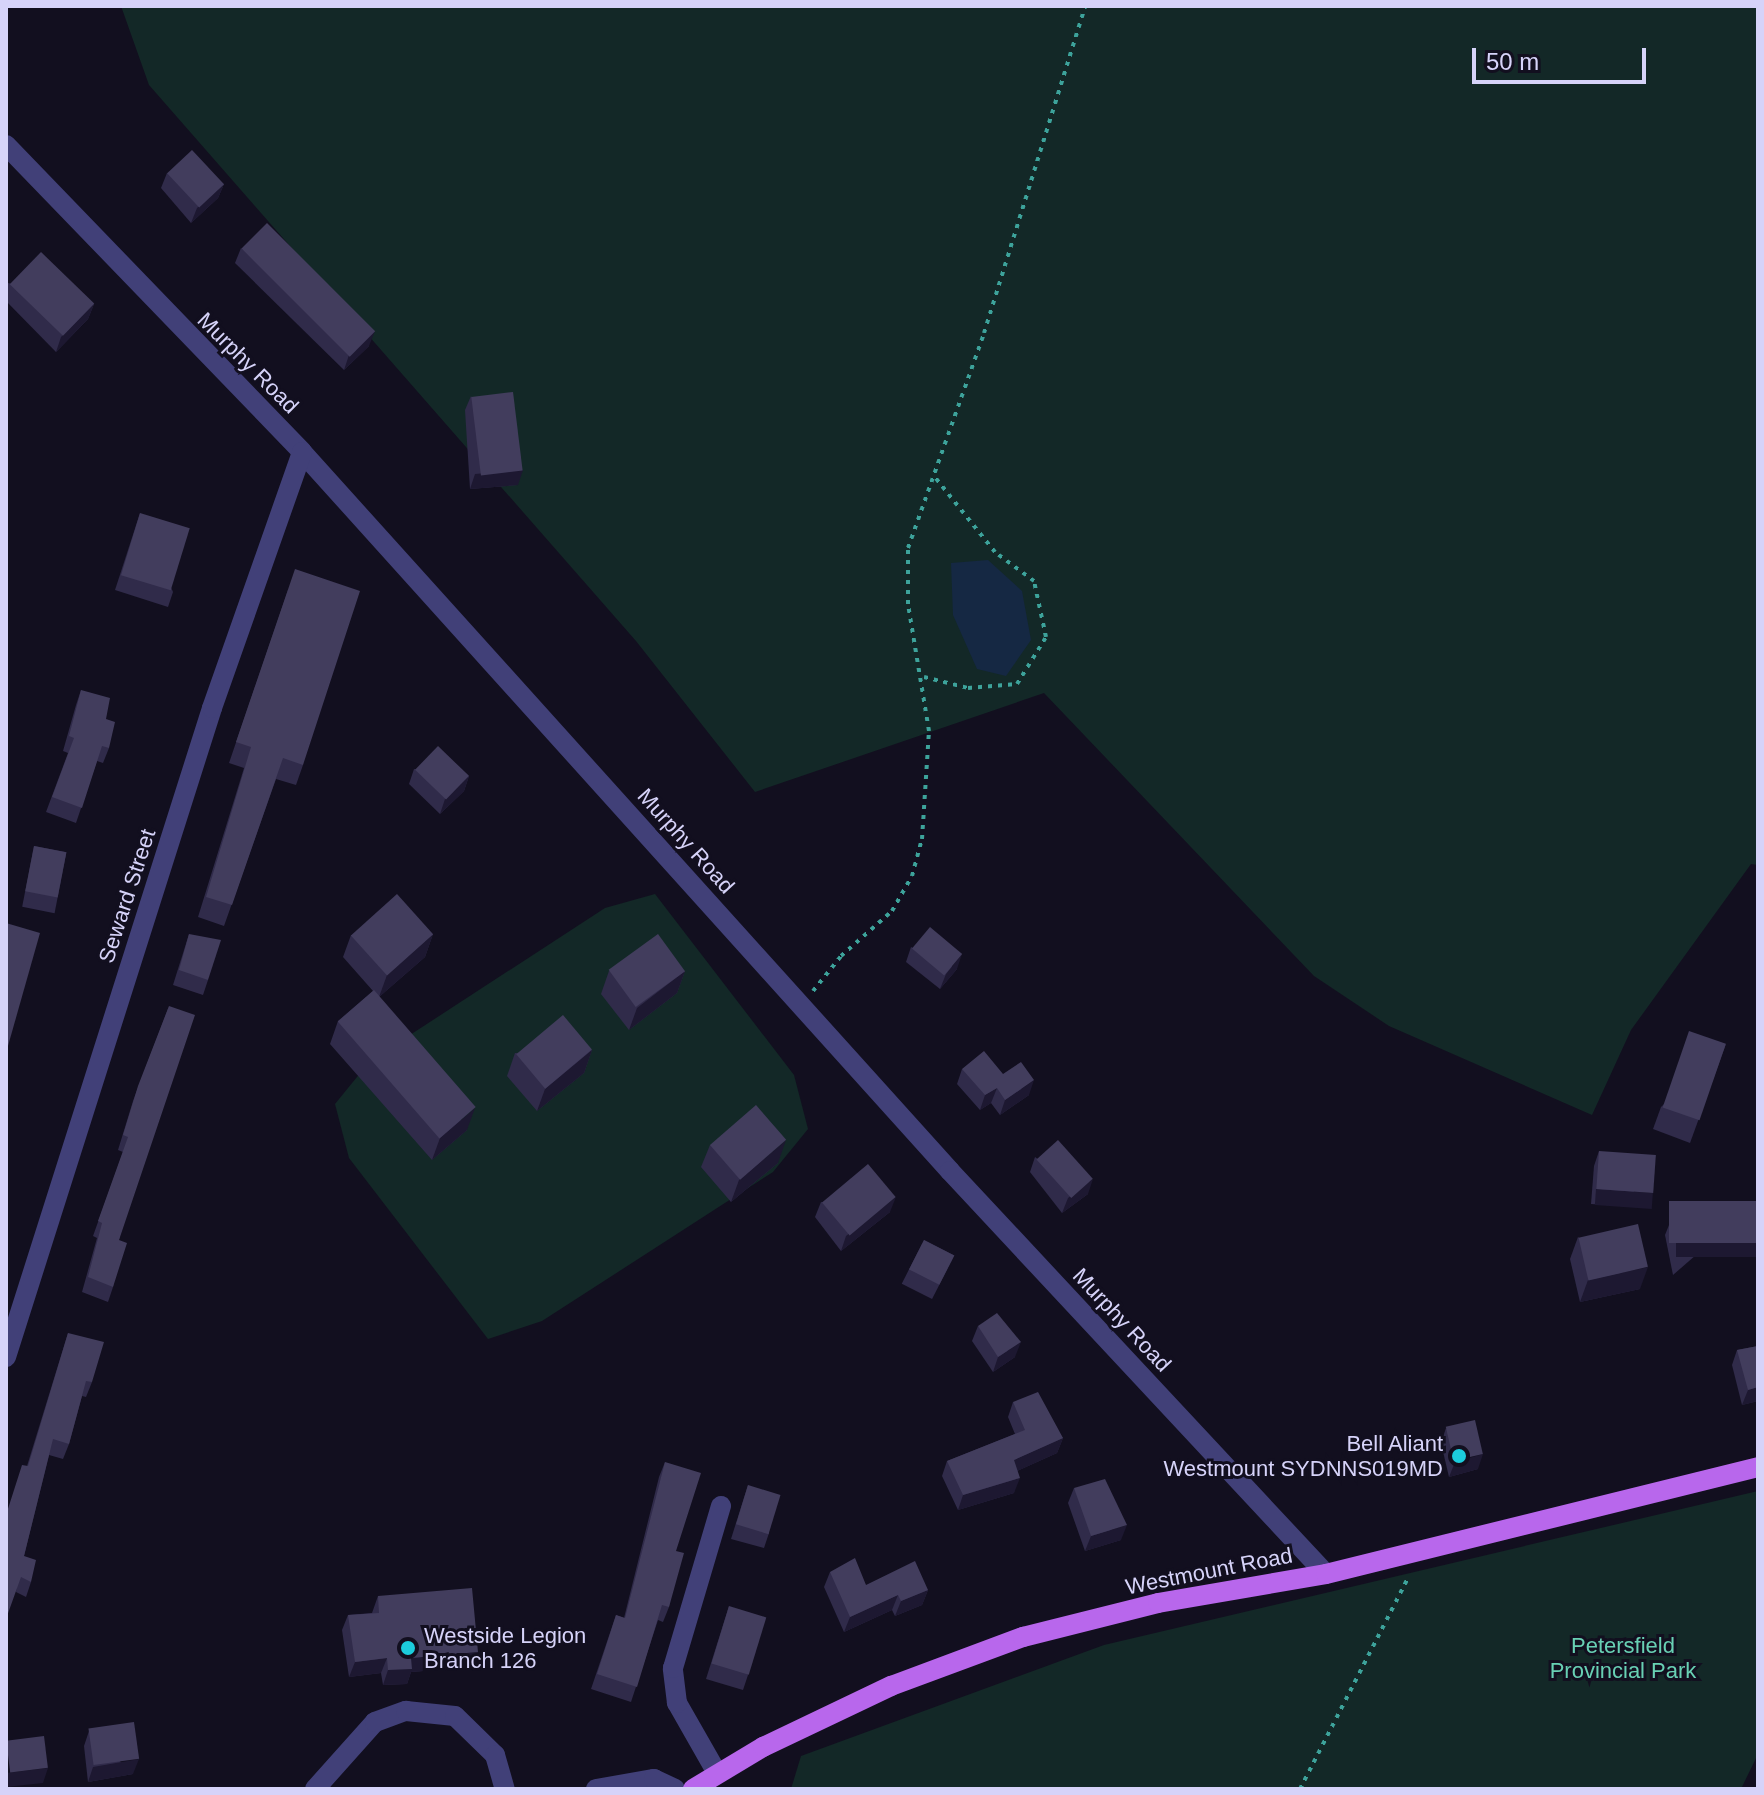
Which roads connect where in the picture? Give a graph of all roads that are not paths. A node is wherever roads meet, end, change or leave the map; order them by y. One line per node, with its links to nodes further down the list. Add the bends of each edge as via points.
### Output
1 (6, 145): 2 (street, Murphy Road)
2 (302, 452): 3 (street, Seward Street, via 212,708); 6 (street, Murphy Road)
3 (6, 1357)
4 (1758, 1467): 6 (main road, Westmount Road)
5 (721, 1506): 7 (street, via 673,1668 677,1703)
6 (1326, 1574): 7 (main road, Westmount Road, via 1158,1603 1023,1637 891,1686)
7 (717, 1773): 12 (main road, Westmount Road)
8 (315, 1789): 9 (street, via 375,1722 406,1711 455,1716 495,1755)
9 (505, 1789)
10 (596, 1789): 11 (street, via 654,1779)
11 (675, 1789)
12 (693, 1789)

